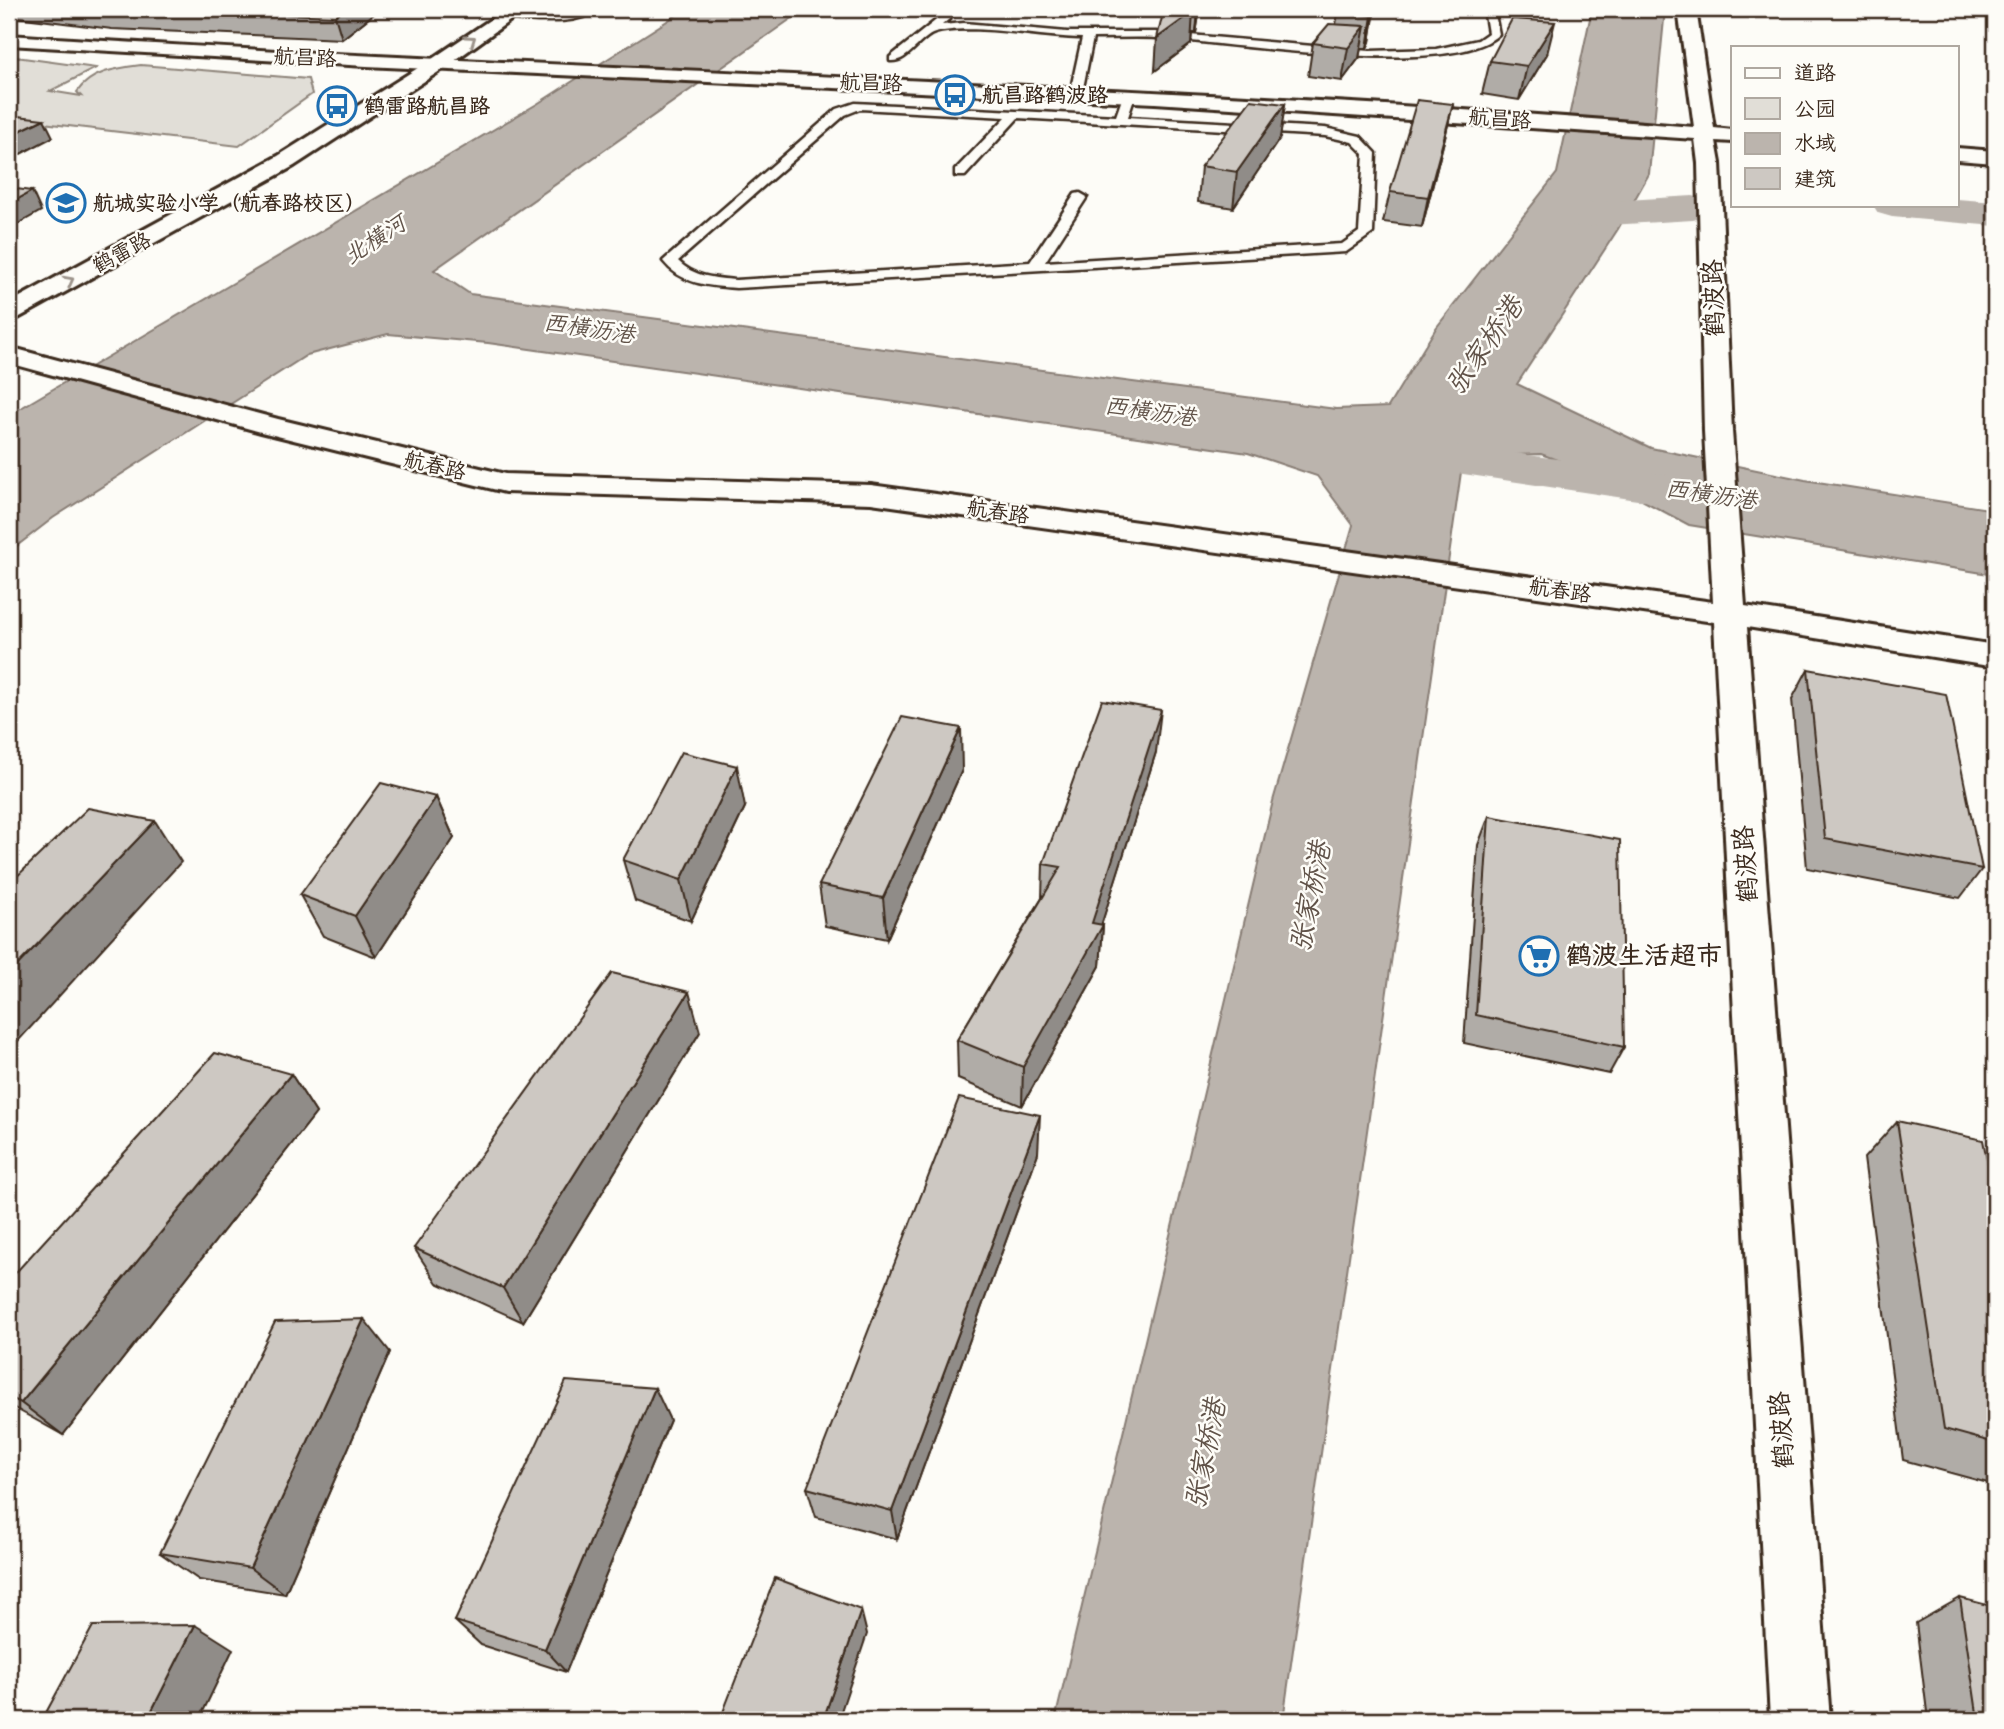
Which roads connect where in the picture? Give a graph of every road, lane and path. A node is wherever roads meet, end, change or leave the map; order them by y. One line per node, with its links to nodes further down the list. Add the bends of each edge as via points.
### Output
1 (594, 9): 6 (lane)
2 (956, 9): 7 (lane)
3 (1489, 9): 8 (lane, via 1494,34 1482,42 1436,52 1370,54 1156,35)
4 (1687, 9): 17 (street, 鹤波路)
5 (505, 11): 6 (lane); 11 (street); 12 (street, 鹤雷路, one-way to 5)
6 (563, 12)
7 (930, 30): 8 (lane, via 964,26); 10 (lane)
8 (1088, 36): 13 (lane)
9 (9, 40): 11 (street, 航昌路)
10 (894, 59)
11 (408, 64): 12 (street, 航昌路); 24 (street, via 261,161)
12 (436, 65): 13 (street, 航昌路); 25 (street, 鹤雷路, one-way to 12, via 286,161)
13 (1076, 93): 14 (street, 航昌路)
14 (1129, 96): 16 (lane); 17 (street, 航昌路)
15 (1016, 114): 16 (lane); 21 (lane); 23 (lane, via 859,105 842,112 670,261 679,273 707,282 736,284)
16 (1121, 120): 23 (lane, via 1325,132 1356,139 1370,153 1366,233 1346,248)
17 (1707, 134): 18 (street, 航昌路); 27 (street, 鹤波路)
18 (1731, 136)
19 (1958, 154): 20 (street)
20 (1995, 158)
21 (960, 173)
22 (1080, 197): 23 (lane)
23 (1035, 266)
24 (9, 291)
25 (9, 313)
26 (9, 355): 27 (street, 航春路, via 271,426 505,482 870,495)
27 (1730, 614): 28 (street, 航春路); 29 (street, 鹤波路)
28 (1995, 656)
29 (1800, 1720)

